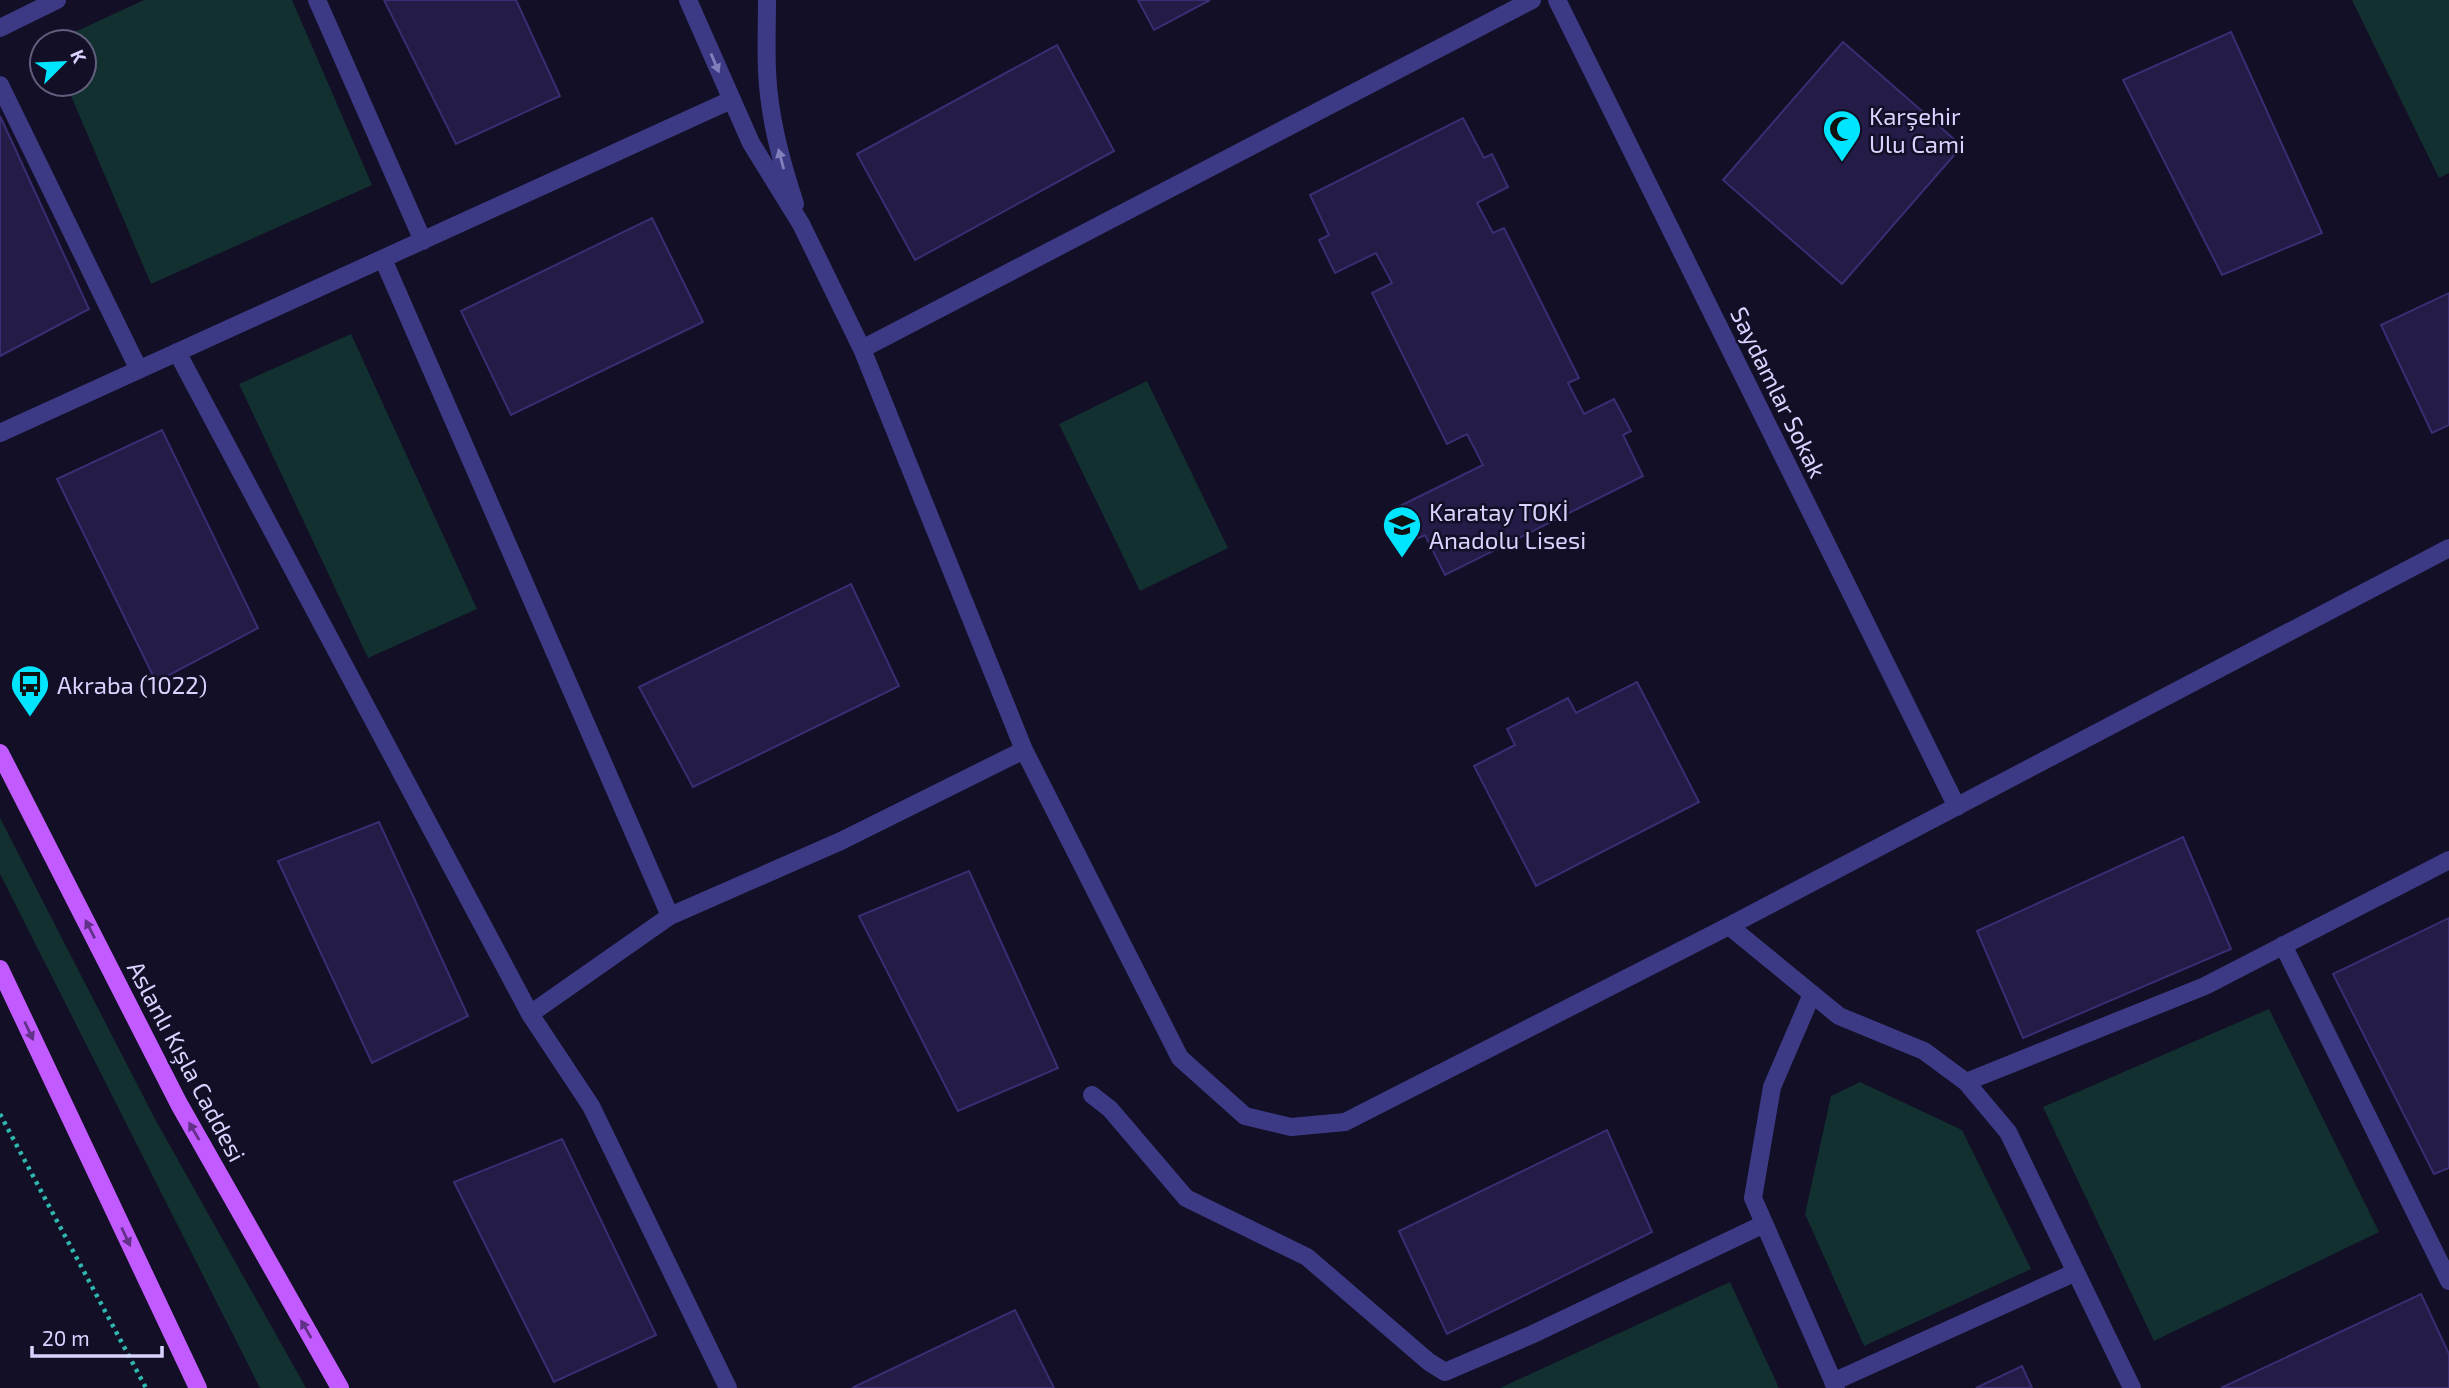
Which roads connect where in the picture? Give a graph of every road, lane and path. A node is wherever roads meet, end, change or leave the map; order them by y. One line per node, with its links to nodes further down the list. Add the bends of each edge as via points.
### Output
1 (57, 0): 7 (street)
2 (317, 0): 11 (street)
3 (688, 0): 9 (street, one-way to 9)
4 (767, 0): 10 (street, one-way to 4, via 779,156 772,115)
5 (1532, 0): 13 (street)
6 (1557, 0): 20 (street, Saydamlar Sokak)
7 (0, 28)
8 (0, 85): 15 (street)
9 (731, 100): 10 (street, via 767,171); 11 (street)
10 (801, 224): 13 (street)
11 (423, 241): 12 (street)
12 (383, 259): 14 (street); 22 (street)
13 (862, 349): 18 (street)
14 (177, 352): 15 (street); 27 (street)
15 (139, 370): 16 (street)
16 (0, 433)
17 (2449, 548): 20 (street)
18 (1024, 750): 22 (street, via 841,841); 23 (street, via 1180,1058 1245,1116 1291,1127 1345,1122)
19 (0, 753): 37 (main road, Aslanlı Kışla Caddesi, one-way to 19, via 179,1104)
20 (1957, 807): 23 (street)
21 (2449, 860): 24 (street)
22 (670, 916): 27 (street)
23 (1729, 926): 26 (street)
24 (2283, 945): 28 (street, via 2205,986); 33 (street)
25 (0, 969): 36 (main road, one-way to 36)
26 (1812, 994): 28 (street, via 1839,1016 1924,1051); 31 (street, via 1772,1087 1753,1198)
27 (530, 1014): 38 (street, via 591,1106)
28 (1966, 1082): 32 (street, via 2008,1132)
29 (1093, 1096): 31 (street, via 1186,1198 1307,1256 1445,1372)
30 (0, 1114): 35 (path)
31 (1764, 1224): 34 (street)
32 (2076, 1272): 34 (street); 39 (street)
33 (2449, 1281)
34 (1835, 1385)
35 (146, 1388)
36 (198, 1388)
37 (340, 1388)
38 (727, 1388)
39 (2132, 1388)

